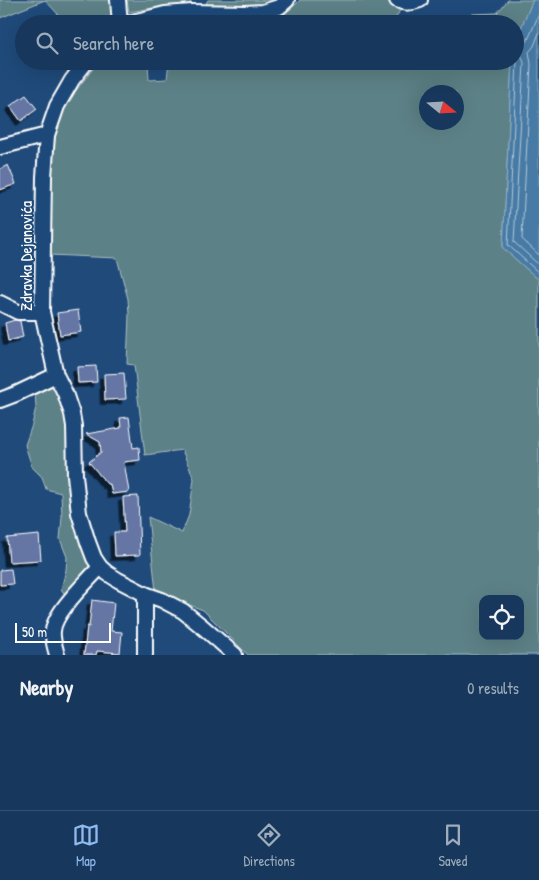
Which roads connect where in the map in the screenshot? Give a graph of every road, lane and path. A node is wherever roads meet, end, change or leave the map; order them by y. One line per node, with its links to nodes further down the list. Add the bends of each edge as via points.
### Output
1 (118, 0): 5 (street)
2 (287, 0): 6 (street, via 279,7 263,12)
3 (397, 0): 4 (street, via 405,4)
4 (420, 0)
5 (120, 15)
6 (161, 15)
7 (80, 70): 8 (street, Zdravka Dejanovića, via 57,106)
8 (47, 135): 9 (street); 11 (street, Zdravka Dejanovića)
9 (0, 147)
10 (0, 303): 11 (street, via 18,312)
11 (42, 312): 12 (street, Zdravka Dejanovića)
12 (56, 375): 13 (street); 14 (street, Zdravka Dejanovića, via 74,426 79,513)
13 (0, 400)
14 (100, 567): 15 (street, Zdravka Dejanovića); 16 (street, via 55,622 53,635)
15 (145, 594): 17 (street); 18 (street, Zdravka Dejanovića, via 183,611)
16 (57, 655)
17 (145, 655)
18 (235, 655)

